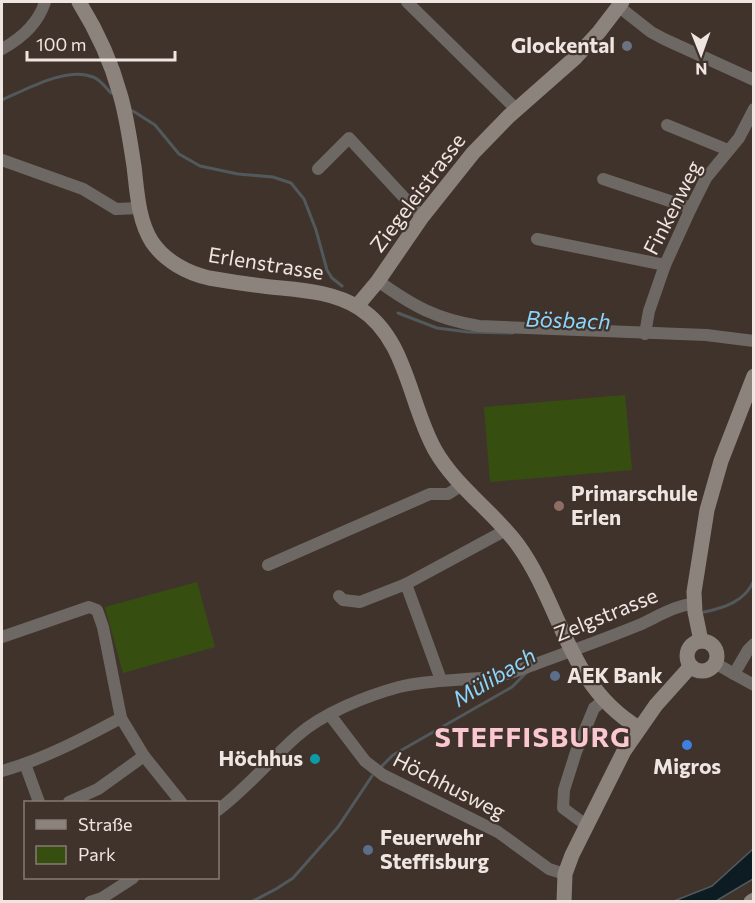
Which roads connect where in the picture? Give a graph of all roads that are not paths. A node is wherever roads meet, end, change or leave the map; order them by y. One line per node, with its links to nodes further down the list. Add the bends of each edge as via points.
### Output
1 (45, 2): 5 (street, via 32,27)
2 (79, 2): 14 (street, Erlenstrasse, via 99,36 121,94)
3 (407, 2): 8 (street)
4 (620, 4): 6 (street, via 664,39); 8 (street, Ziegeleistrasse, via 576,57)
5 (2, 49)
6 (753, 80)
7 (753, 109): 10 (street, Finkenweg)
8 (517, 110): 16 (street, Ziegeleistrasse, via 485,140)
9 (667, 125): 10 (street)
10 (728, 150): 15 (street, Finkenweg, via 706,178)
11 (2, 160): 14 (street, via 83,189 116,209)
12 (318, 169): 16 (street, via 349,138)
13 (603, 179): 15 (street)
14 (140, 208): 20 (street, Erlenstrasse, via 152,242 167,258 192,273 318,293)
15 (691, 208): 18 (street, Finkenweg)
16 (422, 217): 19 (street, Ziegeleistrasse)
17 (537, 239): 18 (street)
18 (665, 265): 21 (street, Finkenweg)
19 (378, 281): 20 (street, Ziegeleistrasse); 21 (street, via 416,307 457,322)
20 (357, 306): 24 (street, Erlenstrasse, via 373,319 395,351 430,441)
21 (645, 334): 22 (street)
22 (753, 341)
23 (753, 376): 29 (street, via 707,510)
24 (462, 485): 25 (street, Erlenstrasse); 26 (street, via 448,494 430,494)
25 (506, 530): 27 (street); 33 (street, Erlenstrasse, via 535,573)
26 (268, 565)
27 (405, 584): 28 (street, via 360,602); 37 (street)
28 (339, 596)
29 (694, 603): 31 (street); 33 (street, Zelgstrasse)
30 (2, 638): 41 (street, via 89,607 97,610)
31 (701, 641): 34 (street, via 715,648); 35 (street, via 688,650)
32 (753, 644): 36 (street)
33 (570, 650): 37 (street, Zelgstrasse, via 507,674); 39 (street, Erlenstrasse)
34 (715, 663): 35 (street, via 704,671); 36 (street)
35 (691, 666): 42 (street)
36 (734, 674): 38 (street)
37 (441, 680): 40 (street, Zelgstrasse, via 383,692)
38 (753, 685)
39 (604, 700): 42 (street, Erlenstrasse); 50 (street, via 594,708 564,790 563,807)
40 (330, 715): 49 (street, Zelgstrasse, via 298,735 242,792); 51 (street, Höchhusweg, via 365,761 383,775 498,832 549,869)
41 (121, 718): 43 (street); 44 (street)
42 (639, 728): 50 (street)
43 (144, 756): 47 (street, via 98,789); 48 (street)
44 (25, 764): 45 (street); 46 (street)
45 (2, 771)
46 (39, 801)
47 (71, 801)
48 (180, 801)
49 (219, 809)
50 (586, 825): 51 (street)
51 (565, 874): 54 (street)
52 (131, 879): 53 (street)
53 (90, 902)
54 (564, 902)

